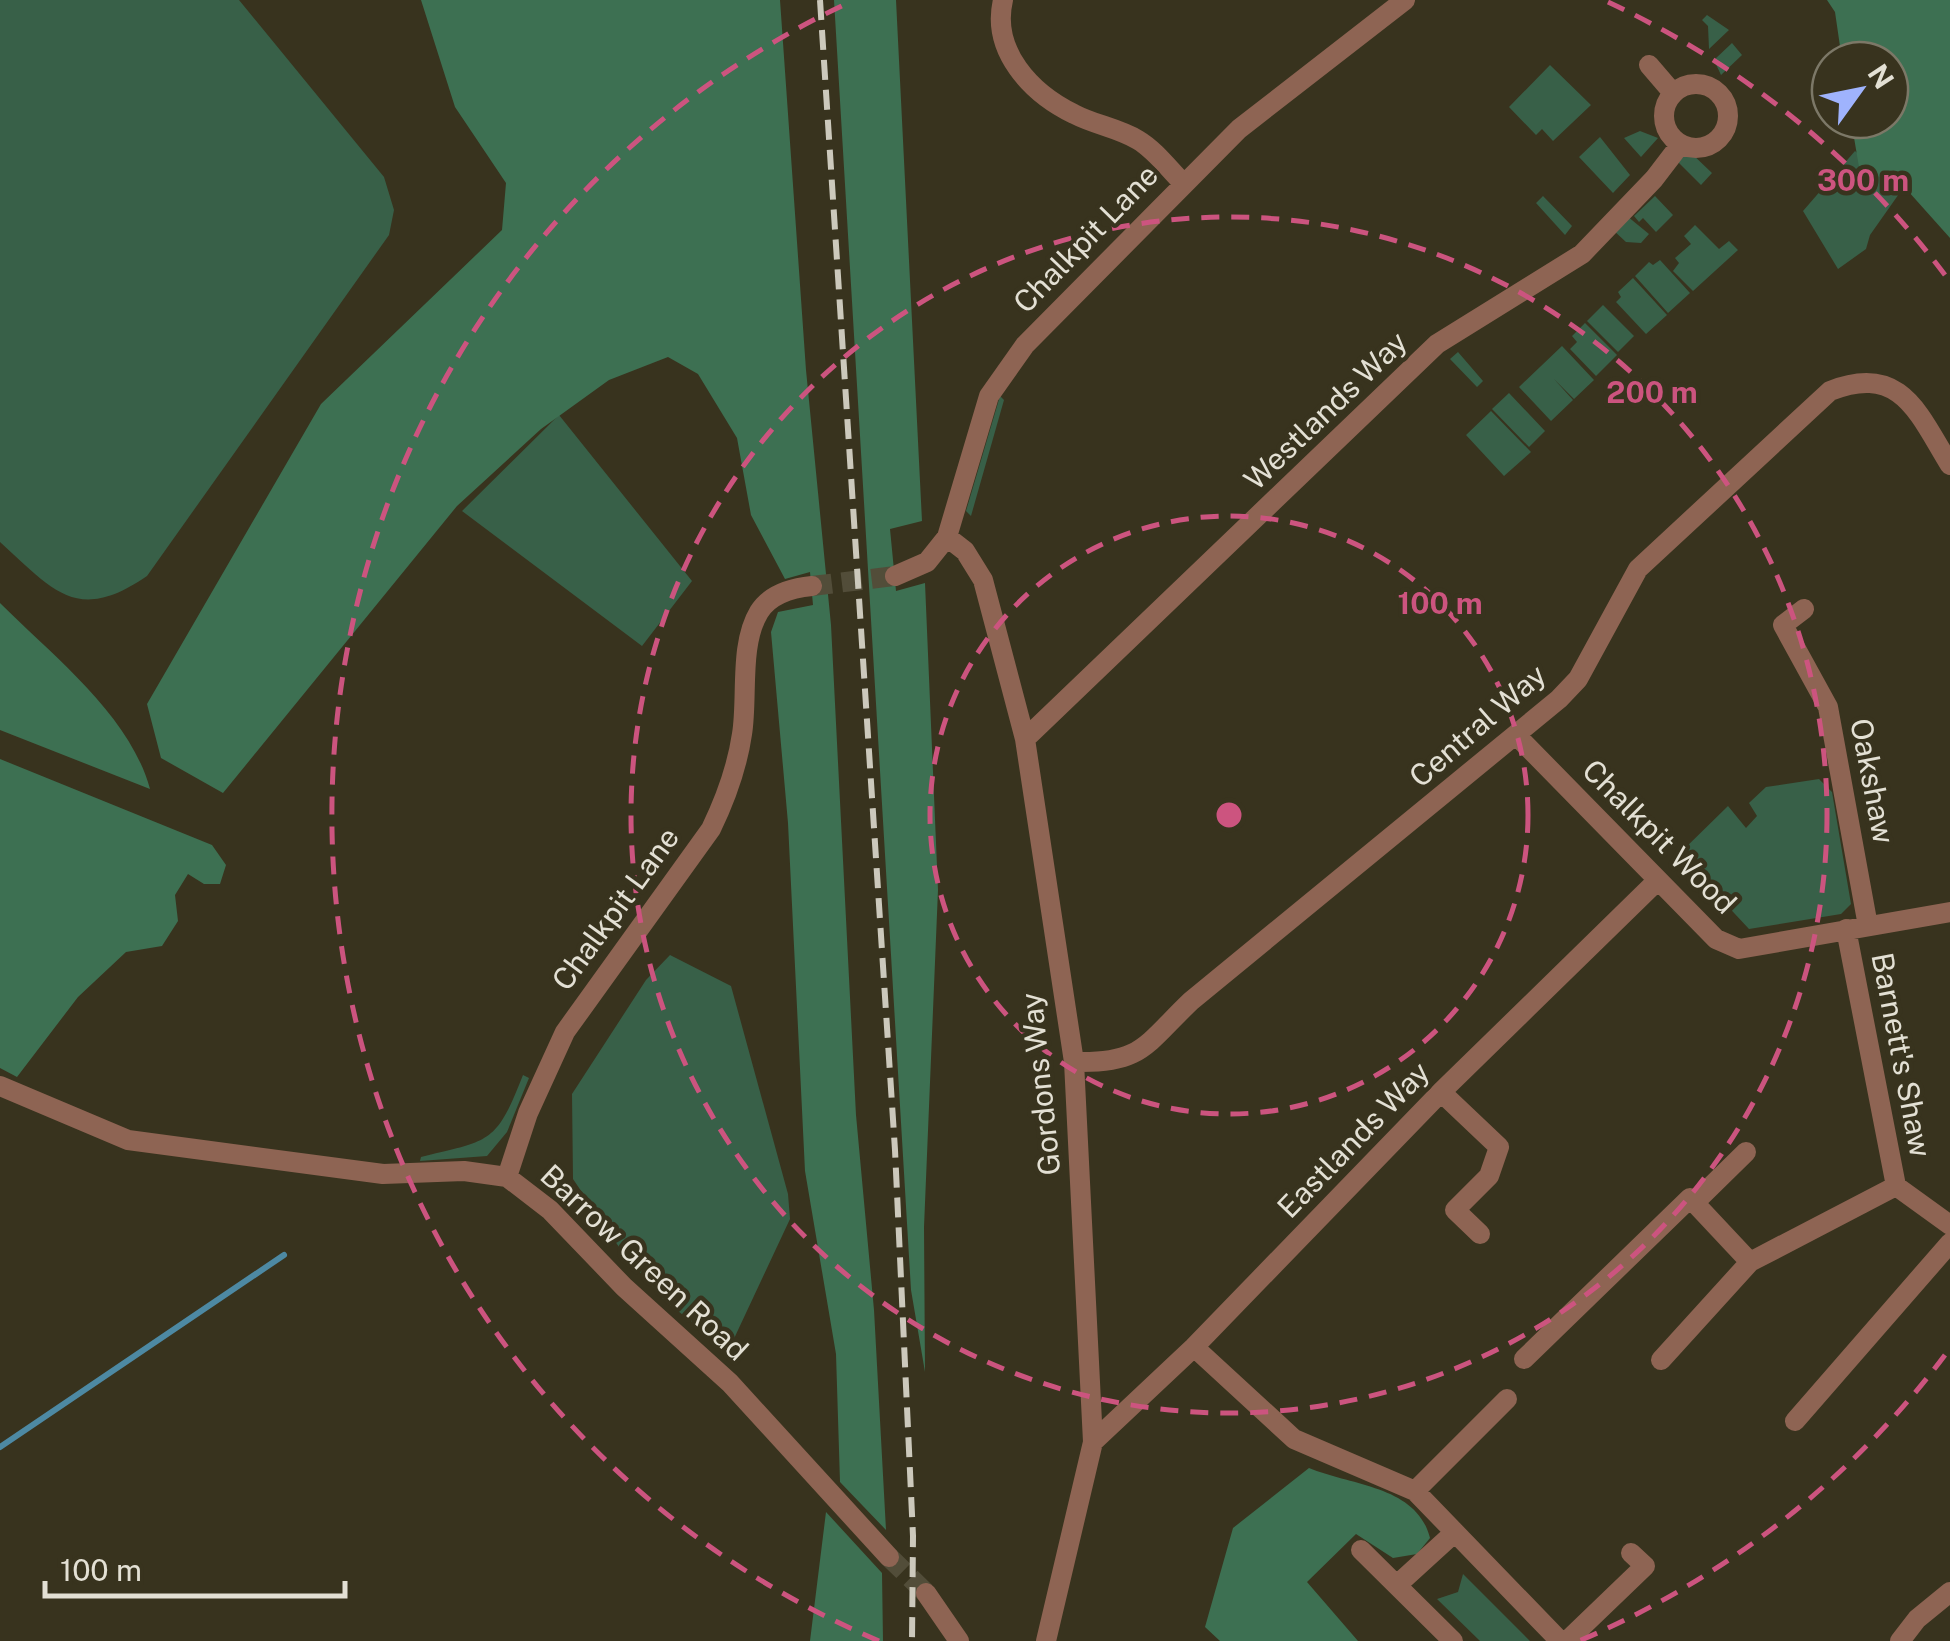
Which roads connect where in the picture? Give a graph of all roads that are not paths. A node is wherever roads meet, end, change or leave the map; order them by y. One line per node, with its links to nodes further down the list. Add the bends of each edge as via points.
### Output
1 (1003, 0): 6 (street, via 998,21 1004,46 1045,97 1144,144)
2 (1405, 0): 6 (street, Chalkpit Lane, via 1290,86)
3 (1650, 65): 4 (street)
4 (1673, 93): 5 (street, via 1664,126); 5 (street, via 1705,85 1721,97 1728,116 1713,144)
5 (1680, 145): 13 (street, Westlands Way, via 1582,254 1438,344)
6 (1182, 183): 8 (street, Chalkpit Lane, via 1005,368 989,396)
7 (1950, 464): 12 (street, Central Way, via 1896,388 1871,380 1830,391 1638,570 1578,679)
8 (947, 537): 9 (street, via 927,562); 13 (street, Gordons Way, via 983,580)
9 (895, 576)
10 (812, 586): 22 (street, Chalkpit Lane, via 791,588 759,612 729,792 711,829 565,1032 528,1113)
11 (1804, 609): 16 (street, Oakshaw, via 1783,625 1828,707)
12 (1517, 736): 14 (street, Chalkpit Wood); 18 (street, Central Way, via 1140,1051 1124,1060)
13 (1025, 739): 18 (street, Gordons Way)
14 (1658, 880): 17 (street, Chalkpit Wood, via 1716,940 1740,949); 20 (street, Eastlands Way)
15 (1950, 912): 16 (street, Chalkpit Wood)
16 (1868, 926): 17 (street, Chalkpit Wood)
17 (1846, 930): 23 (street, Barnett's Shaw)
18 (1074, 1062): 34 (street, Gordons Way)
19 (0, 1086): 22 (street, Barrow Green Road, via 128,1140 383,1174 464,1170)
20 (1441, 1092): 26 (street, via 1498,1146 1489,1176 1454,1210); 29 (street, Eastlands Way)
21 (1746, 1152): 24 (street)
22 (508, 1178): 39 (street, Barrow Green Road, via 730,1383)
23 (1896, 1186): 25 (street, Barnett's Shaw); 28 (street)
24 (1694, 1203): 28 (street); 30 (street, via 1690,1198)
25 (1950, 1225)
26 (1480, 1234)
27 (1950, 1243): 33 (street)
28 (1750, 1262): 31 (street)
29 (1194, 1347): 34 (street, Eastlands Way); 35 (street, via 1294,1439)
30 (1524, 1359)
31 (1661, 1360)
32 (1506, 1399): 35 (street)
33 (1796, 1421)
34 (1093, 1442): 44 (street, Gordons Way)
35 (1415, 1491): 36 (street)
36 (1454, 1533): 40 (street); 46 (street)
37 (1361, 1550): 40 (street)
38 (1631, 1552): 46 (street, via 1645,1566)
39 (889, 1556)
40 (1397, 1586): 45 (street)
41 (1950, 1592): 47 (street)
42 (926, 1593): 43 (street)
43 (959, 1641)
44 (1046, 1641)
45 (1454, 1641)
46 (1564, 1641)
47 (1900, 1641)

